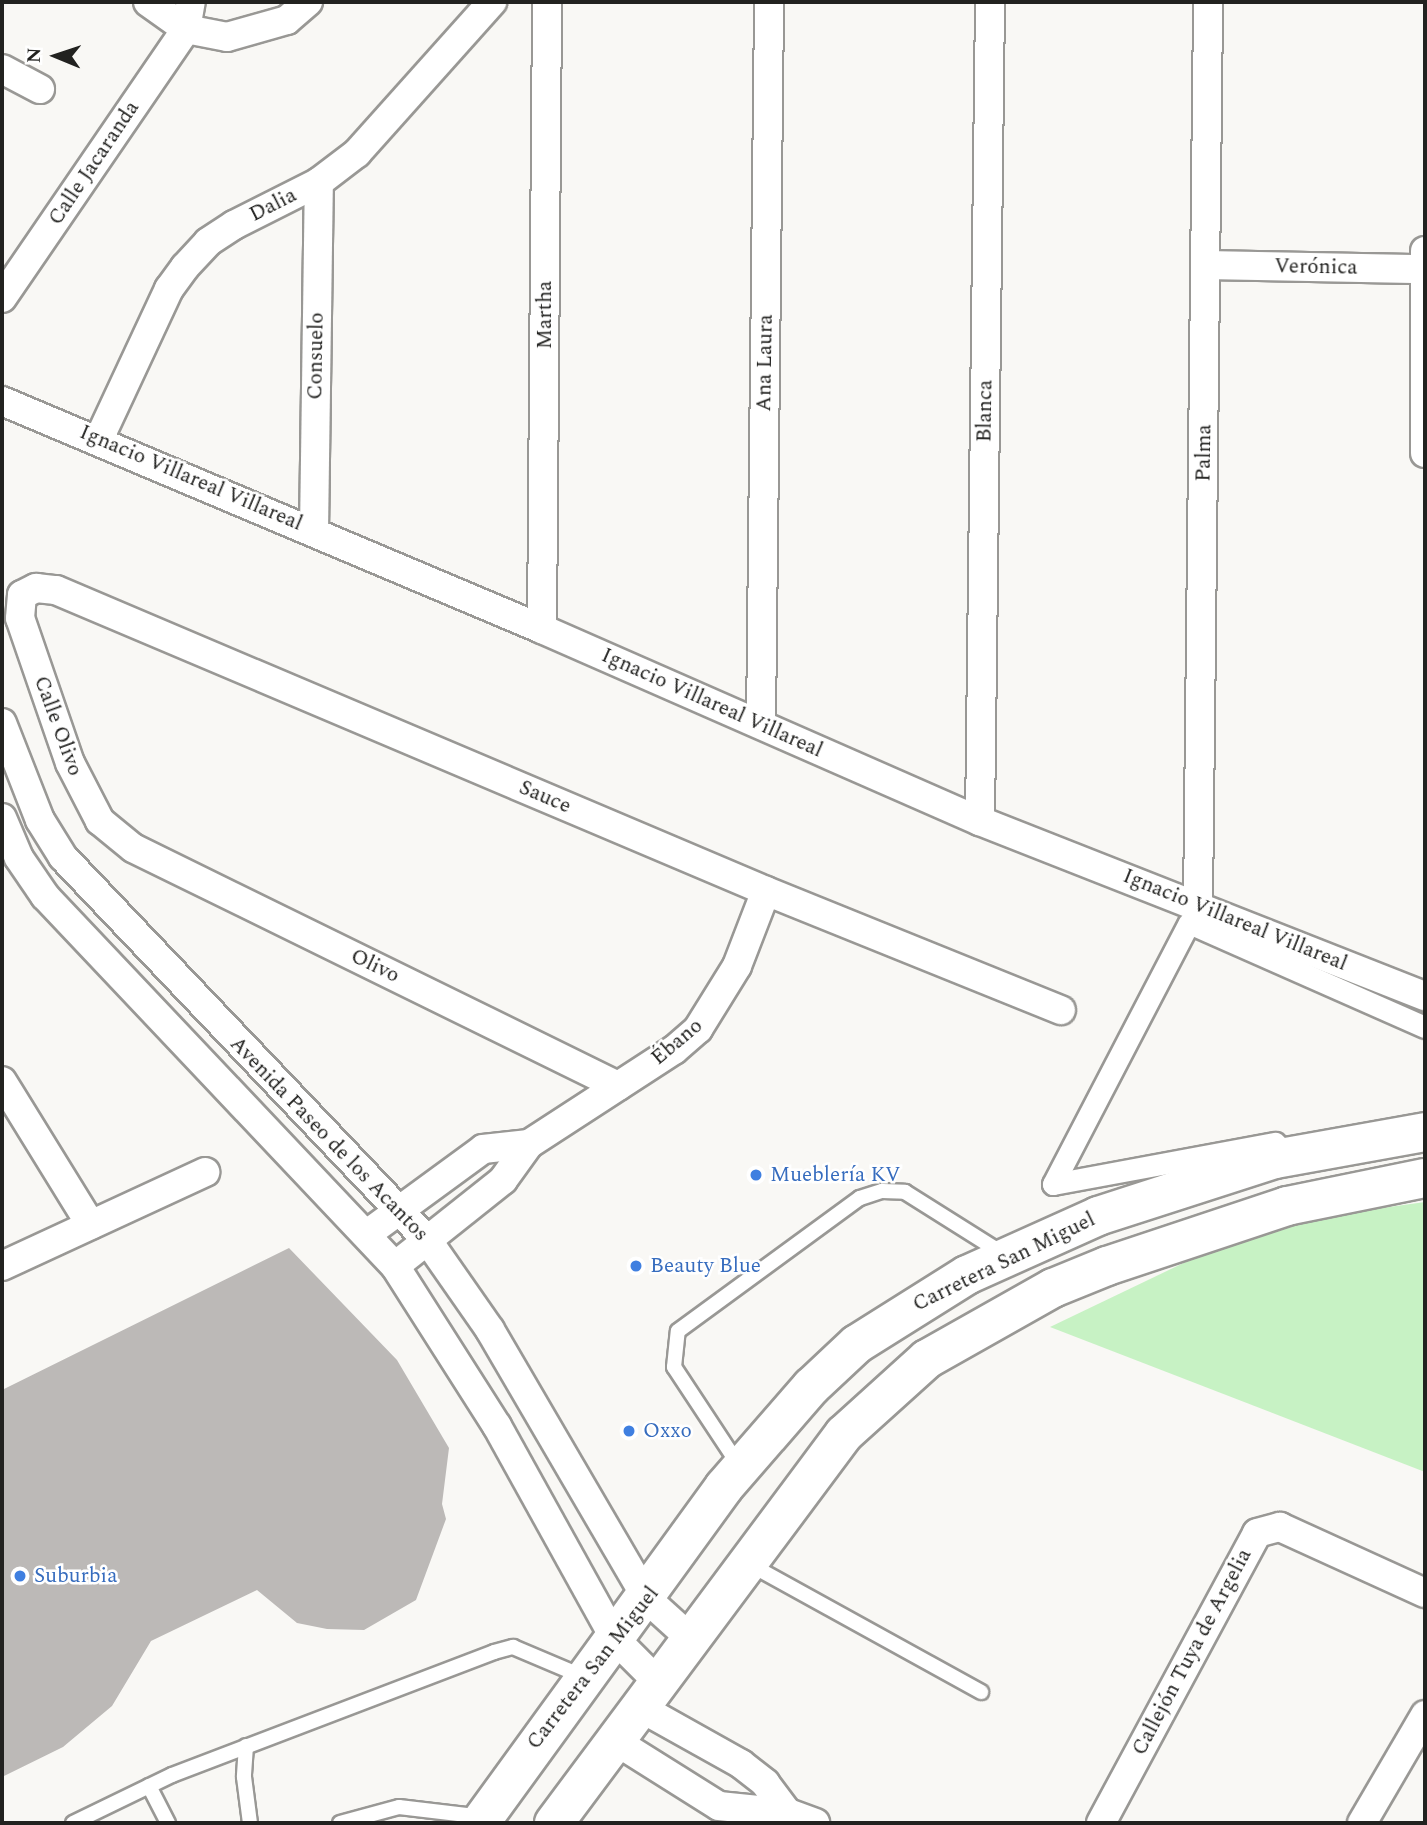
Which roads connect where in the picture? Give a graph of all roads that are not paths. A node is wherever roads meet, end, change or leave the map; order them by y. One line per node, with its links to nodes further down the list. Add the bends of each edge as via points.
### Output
1 (148, 2): 8 (street)
2 (307, 2): 8 (street, via 287,20 227,37)
3 (492, 2): 11 (street, Dalia, via 357,153)
4 (547, 2): 21 (street, Martha)
5 (769, 2): 23 (street, Ana Laura)
6 (990, 2): 25 (street, Blanca)
7 (1209, 2): 13 (street, Palma)
8 (188, 15): 15 (street, Calle Jacaranda)
9 (2, 69): 10 (street)
10 (40, 89)
11 (318, 182): 17 (street, Dalia, via 234,225 208,242 185,267 169,289); 19 (street, Consuelo)
12 (1425, 251): 14 (street)
13 (1207, 265): 14 (street, Verónica); 28 (street, Palma)
14 (1425, 269): 18 (street)
15 (2, 298)
16 (2, 401): 17 (street, Ignacio Villareal Villareal)
17 (99, 439): 19 (street, Ignacio Villareal Villareal)
18 (1425, 453)
19 (314, 531): 21 (street, Ignacio Villareal Villareal)
20 (29, 590): 26 (street, Calle Olivo, via 19,601 20,618 70,763 100,821); 27 (street, Sauce, via 56,590)
21 (542, 629): 23 (street, Ignacio Villareal Villareal)
22 (2, 723): 39 (street, Avenida Paseo de los Acantos, via 40,820 63,857 312,1123)
23 (761, 723): 25 (street, Ignacio Villareal Villareal)
24 (2, 818): 41 (street, Avenida Paseo de los Acantos, via 19,858 46,896 187,1051)
25 (979, 821): 28 (street, Ignacio Villareal Villareal)
26 (132, 848): 33 (street, Olivo)
27 (766, 891): 30 (street, Sauce); 33 (street, Ébano, via 718,1002 674,1050)
28 (1198, 904): 29 (street, Ignacio Villareal Villareal)
29 (1425, 996)
30 (1061, 1010)
31 (1425, 1027): 34 (street, via 1189,923 1053,1184)
32 (2, 1081): 40 (street)
33 (618, 1086): 36 (street, Ébano)
34 (1425, 1115)
35 (1425, 1132): 43 (main road, Carretera San Miguel, via 1275,1159 1184,1186 1098,1216)
36 (529, 1144): 39 (street, Ébano, via 483,1150); 42 (street, Ébano, via 503,1180)
37 (205, 1172): 40 (street)
38 (1425, 1178): 49 (main road, via 1287,1206 1189,1236 1053,1288 985,1324 927,1359 852,1426)
39 (402, 1210): 41 (street, Ébano); 42 (street, Avenida Paseo de los Acantos)
40 (92, 1225): 44 (street)
41 (367, 1234): 45 (street, Avenida Paseo de los Acantos)
42 (428, 1241): 45 (street, Ébano); 46 (street, Avenida Paseo de los Acantos)
43 (1007, 1257): 48 (main road, Carretera San Miguel, via 904,1311 857,1344 811,1387); 48 (lane, via 905,1192 882,1191 860,1198 678,1331 674,1367)
44 (2, 1266)
45 (395, 1266): 47 (street, Avenida Paseo de los Acantos)
46 (535, 1405): 47 (street); 51 (street, Avenida Paseo de los Acantos)
47 (497, 1426): 53 (street, Avenida Paseo de los Acantos)
48 (741, 1469): 51 (main road, Carretera San Miguel)
49 (746, 1562): 52 (main road); 55 (lane)
50 (1425, 1593): 69 (street, Callejón Tuya de Argelia, via 1280,1527 1257,1533)
51 (647, 1599): 52 (street, Avenida Paseo de los Acantos); 53 (main road, Carretera San Miguel)
52 (690, 1638): 56 (main road)
53 (615, 1639): 54 (main road, Carretera San Miguel); 56 (street, Avenida Paseo de los Acantos)
54 (585, 1678): 59 (lane, via 513,1647); 62 (main road, Carretera San Miguel)
55 (981, 1692)
56 (650, 1695): 58 (main road); 61 (street, Avenida Paseo de los Acantos, via 765,1783)
57 (1425, 1715): 70 (street)
58 (617, 1742): 61 (street, via 719,1806); 67 (main road)
59 (246, 1746): 60 (lane); 65 (lane, via 244,1777)
60 (149, 1786): 63 (lane); 64 (lane)
61 (788, 1814): 68 (street)
62 (482, 1820): 66 (lane, via 399,1807)
63 (73, 1823)
64 (168, 1823)
65 (250, 1823)
66 (340, 1823)
67 (554, 1823)
68 (815, 1823)
69 (1101, 1823)
70 (1362, 1823)

